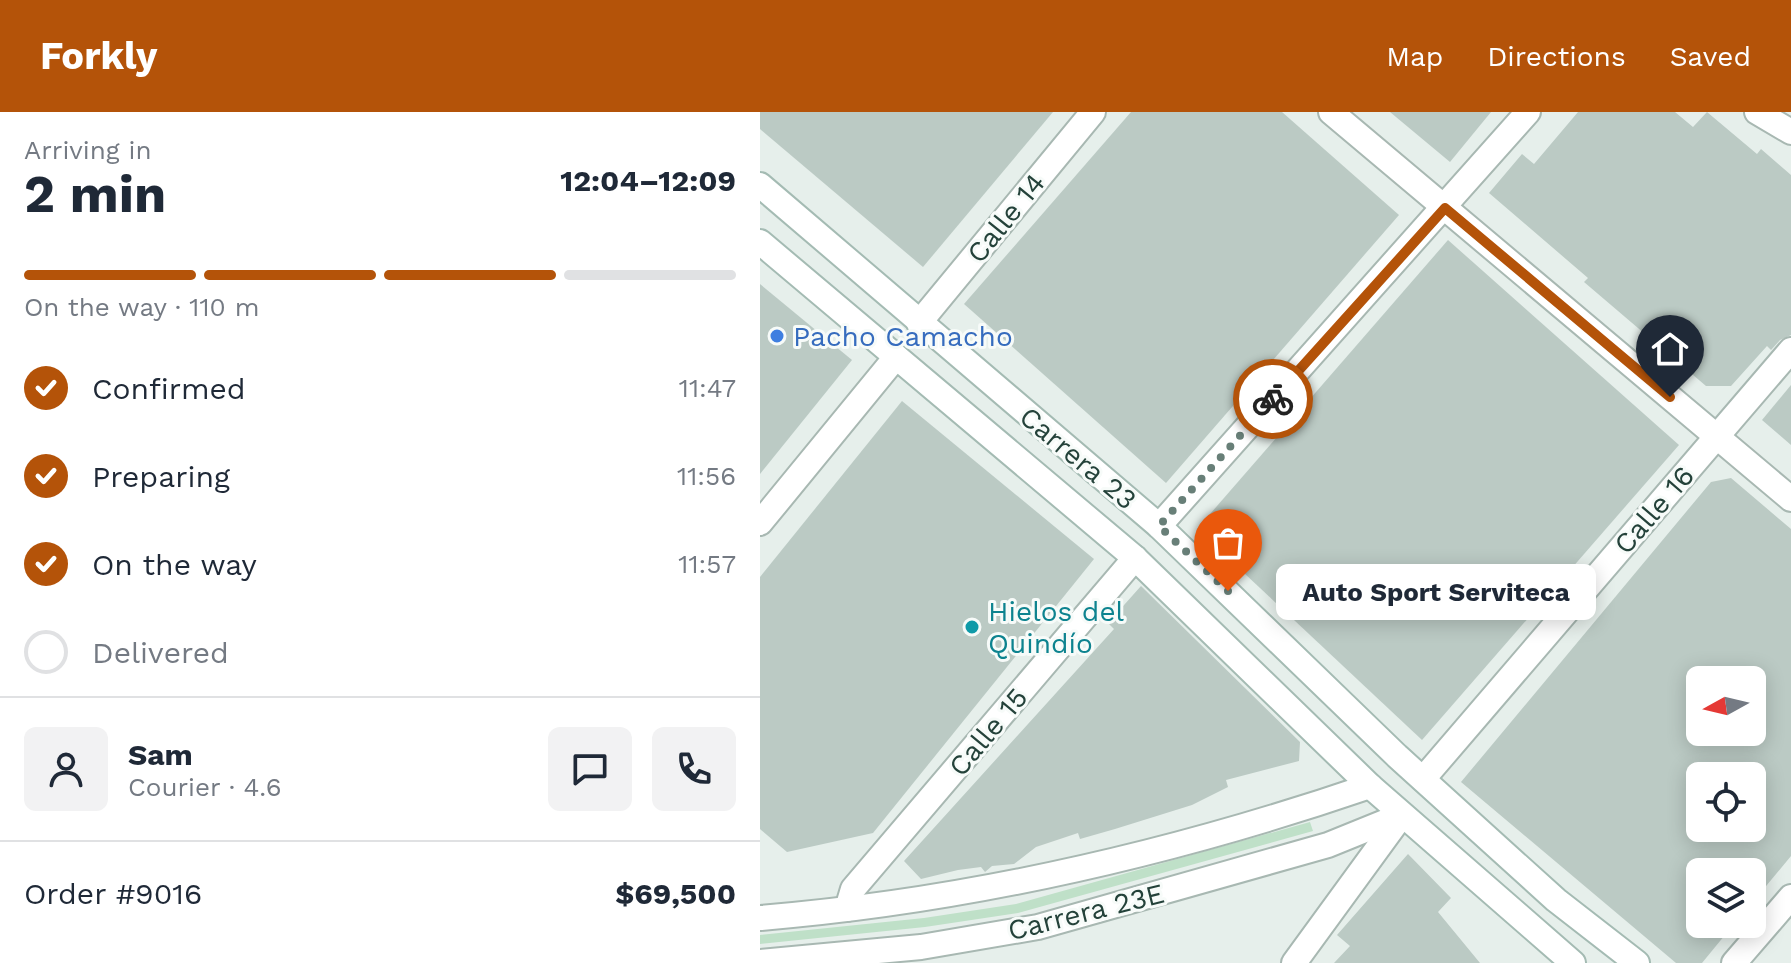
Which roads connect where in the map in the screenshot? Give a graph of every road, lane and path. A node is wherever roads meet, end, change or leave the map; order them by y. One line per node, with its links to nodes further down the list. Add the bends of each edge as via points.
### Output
1 (1093, 112): 9 (street, Calle 14)
2 (1331, 112): 7 (street)
3 (1528, 112): 7 (street)
4 (1757, 112): 5 (street)
5 (1791, 132)
6 (760, 185): 9 (street, Carrera 23)
7 (1445, 208): 12 (street); 15 (street)
8 (760, 242): 11 (street, Carrera 23)
9 (919, 323): 15 (street, Carrera 23)
10 (1791, 350): 12 (street, Calle 16)
11 (896, 357): 14 (street); 16 (street, Carrera 23)
12 (1717, 437): 13 (street); 17 (street, Calle 16)
13 (1791, 499)
14 (760, 523)
15 (1159, 526): 17 (street, Carrera 23)
16 (1135, 558): 18 (street, Carrera 23); 21 (street, Calle 15, via 853,889)
17 (1423, 779): 26 (street, Carrera 23, via 1556,900)
18 (1370, 786): 19 (street, Carrera 23); 21 (street, Carrera 23E, via 1019,882)
19 (1402, 815): 23 (street, Carrera 23E, via 1328,845 1038,927 921,947); 24 (street); 25 (street, Carrera 23)
20 (1791, 897): 27 (street)
21 (847, 909): 22 (street, Carrera 23E)
22 (760, 918)
23 (760, 962)
24 (1294, 963)
25 (1573, 963)
26 (1637, 963)
27 (1734, 963)

